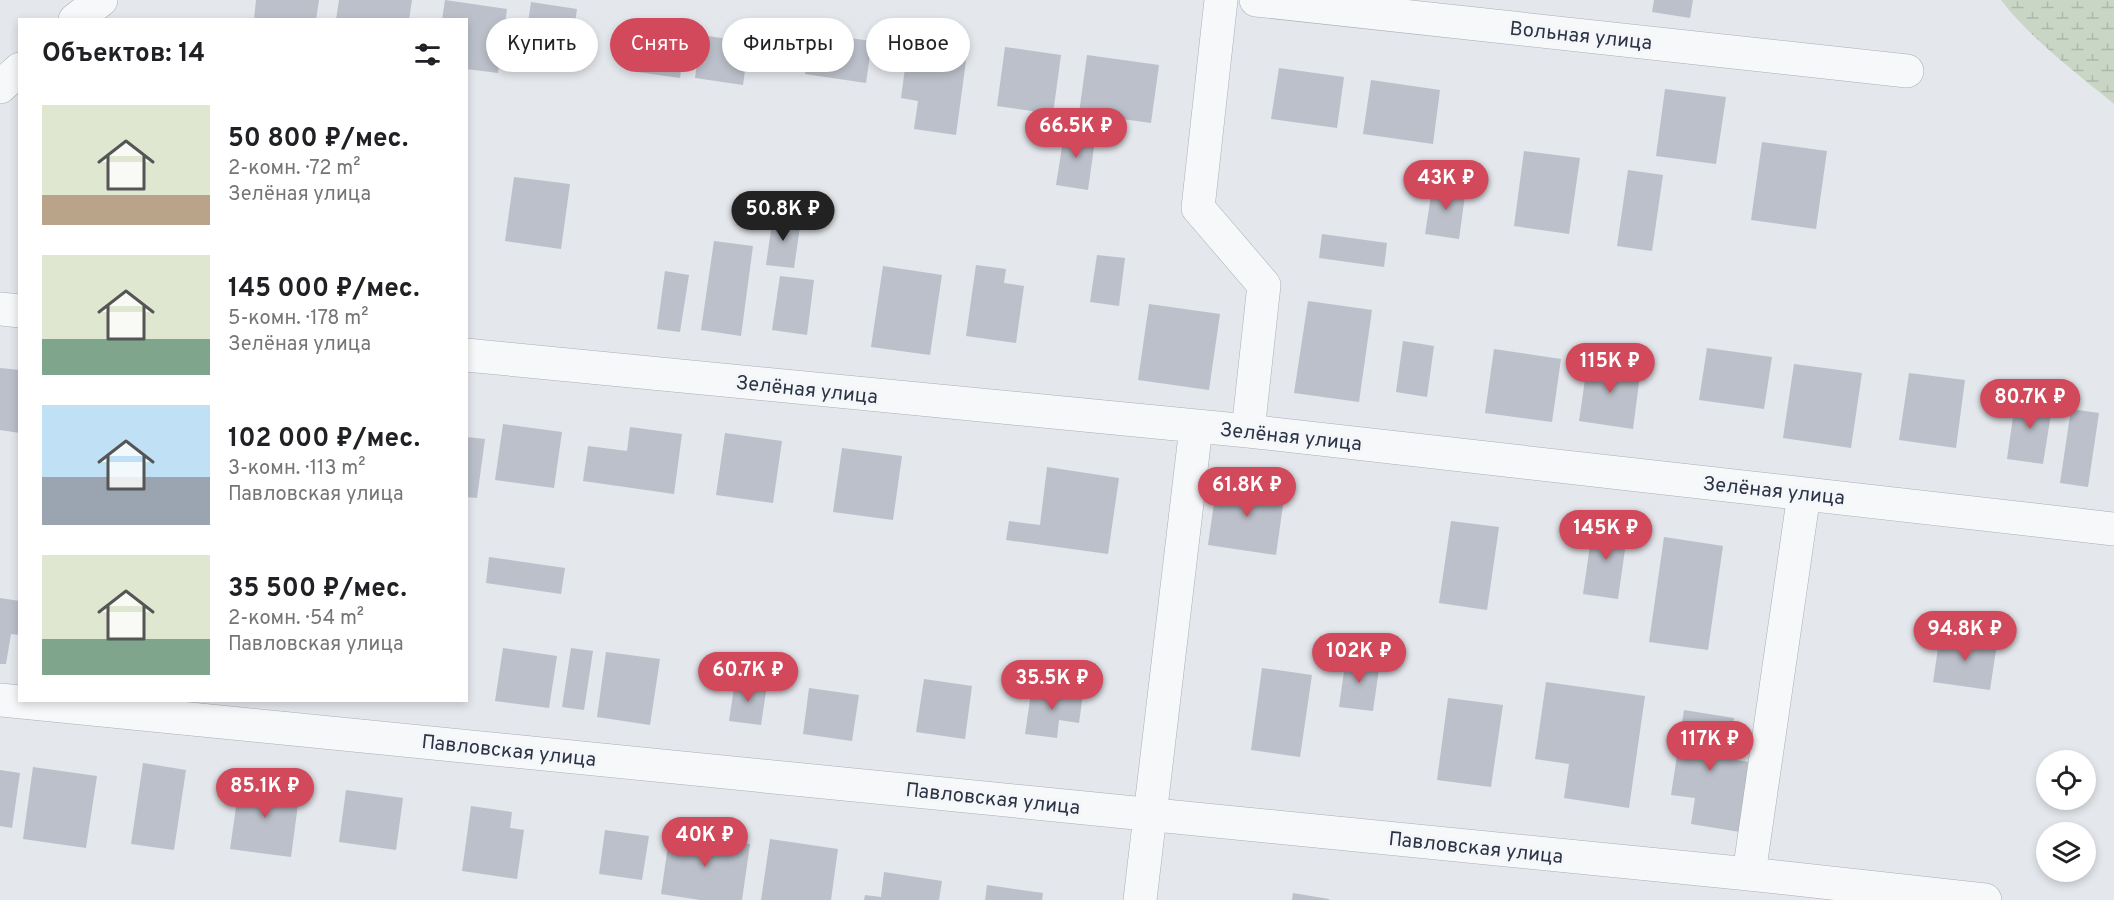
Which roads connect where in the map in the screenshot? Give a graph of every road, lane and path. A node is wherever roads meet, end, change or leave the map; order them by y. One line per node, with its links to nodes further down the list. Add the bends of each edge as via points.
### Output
1 (102, 0): 4 (street)
2 (1221, 0): 12 (street, via 1198,208 1264,285)
3 (1256, 0): 6 (street, Вольная улица)
4 (78, 18)
5 (18, 71): 7 (street)
6 (1907, 71)
7 (0, 87)
8 (0, 309): 9 (street)
9 (18, 311)
10 (468, 355): 11 (street, Зелёная улица)
11 (1196, 427): 12 (street, Зелёная улица); 18 (street)
12 (1248, 431): 13 (street, Зелёная улица)
13 (1804, 494): 14 (street, Зелёная улица); 19 (street)
14 (2114, 528)
15 (0, 700): 16 (street, Павловская улица)
16 (18, 702)
17 (20, 702): 18 (street, Павловская улица)
18 (1151, 814): 19 (street, Павловская улица); 20 (street)
19 (1749, 874): 21 (street, Павловская улица)
20 (1140, 900)
21 (1985, 900)

